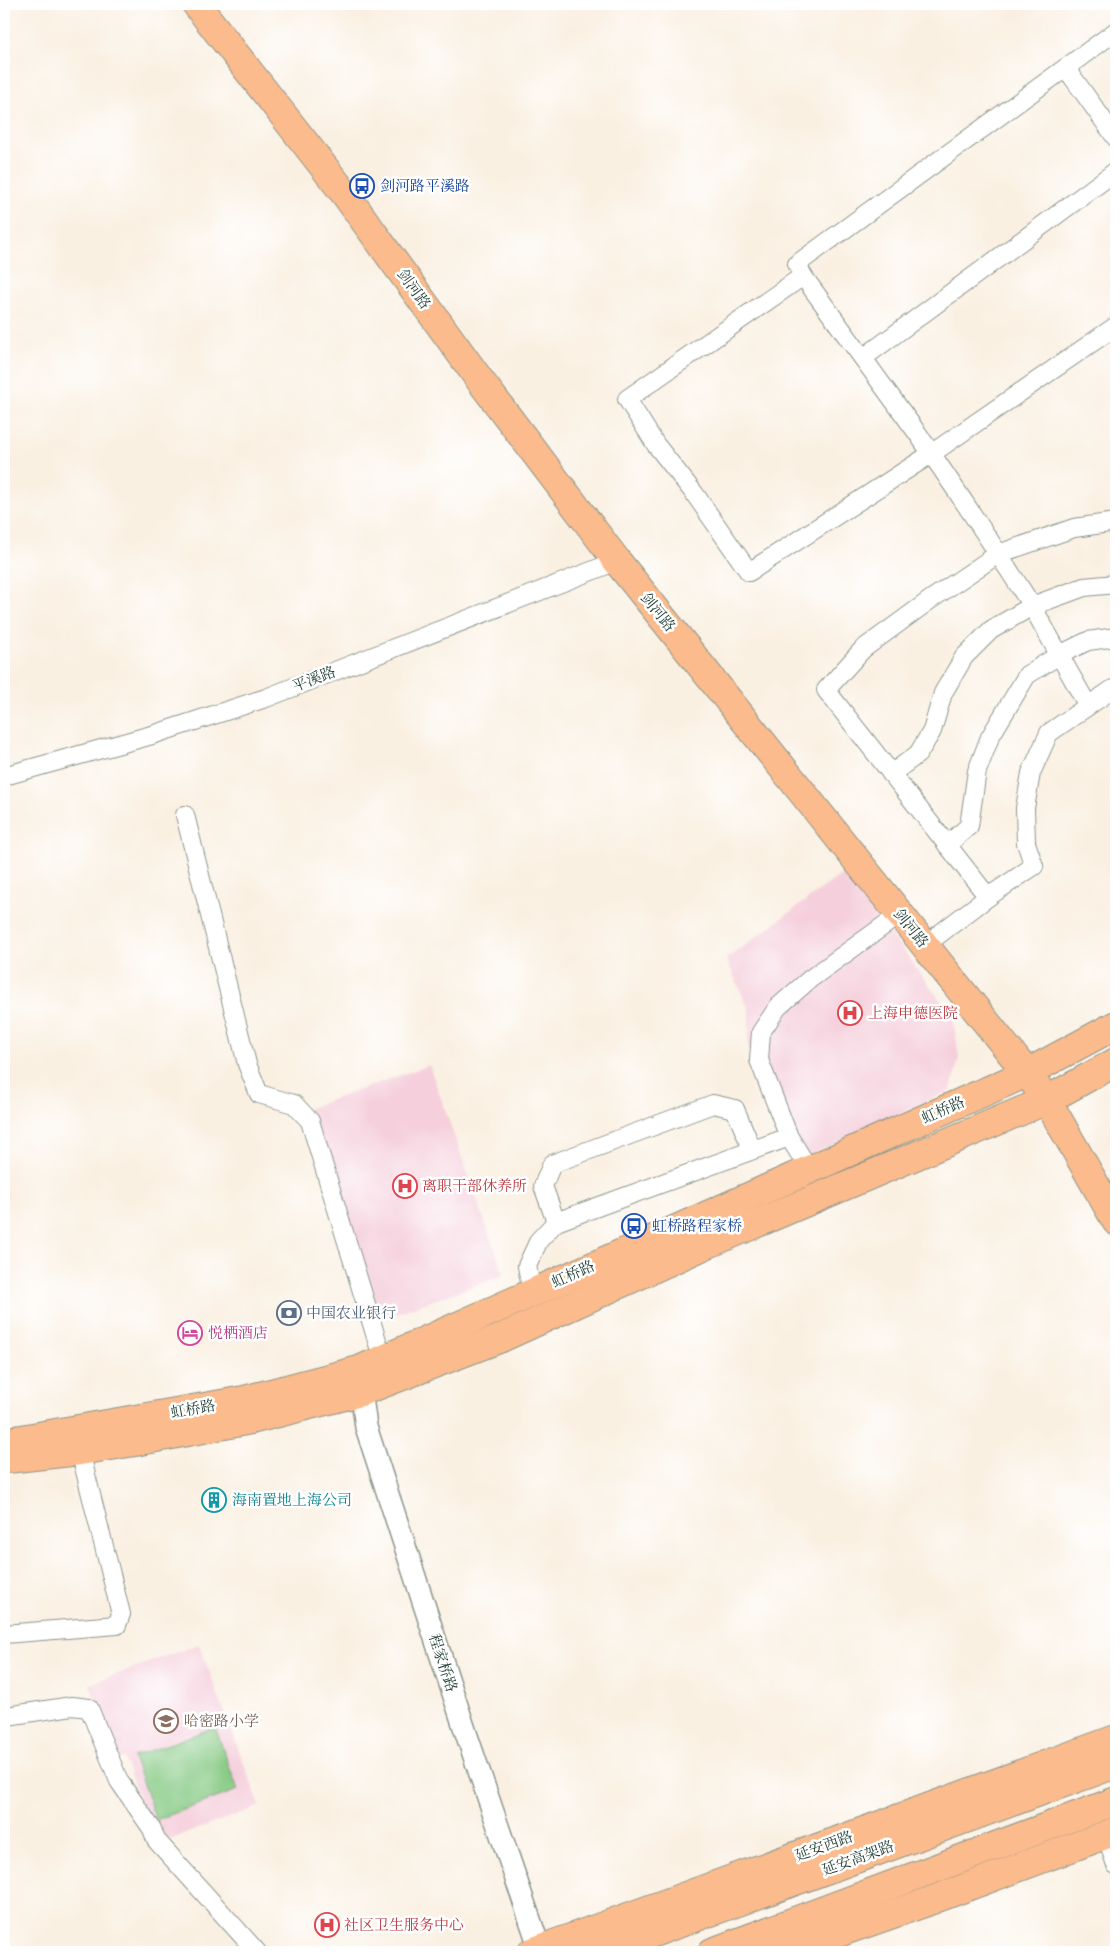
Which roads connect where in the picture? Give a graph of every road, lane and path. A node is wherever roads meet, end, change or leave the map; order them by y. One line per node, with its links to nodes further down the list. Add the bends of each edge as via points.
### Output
1 (196, 4): 12 (main road, 剑河路, via 346,194 482,383)
2 (1116, 31): 3 (street)
3 (1066, 68): 4 (street); 6 (street, via 797,264)
4 (1116, 138)
5 (1116, 171): 8 (street)
6 (803, 276): 8 (street); 9 (street, via 627,400 656,445 749,572)
7 (1116, 326): 9 (street)
8 (863, 358): 9 (street)
9 (931, 454): 11 (street)
10 (1116, 522): 11 (street, via 1074,528)
11 (998, 554): 14 (street); 19 (street, via 863,649 826,690)
12 (617, 562): 20 (street, 平溪路, via 266,698 152,735); 24 (main road, 剑河路)
13 (1116, 584): 14 (street, via 1084,587)
14 (1032, 606): 16 (street); 19 (street, via 991,630 964,657 943,692 932,731 918,754)
15 (1116, 637): 16 (street, via 1088,641)
16 (1059, 655): 18 (street); 22 (street, via 1027,675 1007,706 977,770 970,826)
17 (1116, 689): 18 (street)
18 (1088, 706): 23 (street, via 1049,733 1031,773 1025,808 1026,843 1034,866)
19 (891, 774): 22 (street)
20 (4, 776)
21 (185, 815): 36 (street, via 248,1064 259,1094 294,1104 310,1121)
22 (947, 845): 23 (street)
23 (988, 897): 25 (street)
24 (900, 914): 25 (main road, 剑河路); 30 (street, via 810,979 778,1007 761,1032 759,1060)
25 (925, 946): 28 (main road, 剑河路)
26 (1116, 1026): 28 (main road, 虹桥路)
27 (1116, 1062): 29 (main road, 虹桥路)
28 (1027, 1073): 29 (main road, 剑河路); 32 (main road, 虹桥路)
29 (1047, 1100): 33 (main road, 剑河路); 36 (main road, 虹桥路, via 702,1247 499,1339)
30 (789, 1137): 31 (street); 32 (street)
31 (752, 1149): 34 (street); 34 (street, via 735,1109 713,1104 552,1164 543,1186)
32 (809, 1169): 35 (main road, 虹桥路)
33 (1116, 1221)
34 (556, 1222): 35 (street, via 539,1240 526,1266)
35 (532, 1293): 36 (main road, 虹桥路)
36 (367, 1374): 37 (main road, 虹桥路, via 244,1400); 38 (main road, 虹桥路, via 251,1420); 47 (street, 程家桥路, via 366,1427)
37 (4, 1442)
38 (80, 1451): 39 (main road, 虹桥路); 40 (street, via 122,1614 117,1625)
39 (4, 1459)
40 (4, 1634)
41 (4, 1713): 48 (street, via 7,1716 72,1706 89,1708 119,1781 156,1840)
42 (1116, 1739): 47 (main road, 延安西路)
43 (1116, 1764): 49 (main road, 延安高架路)
44 (1116, 1801): 50 (main road)
45 (1111, 1833): 46 (street); 51 (main road)
46 (1116, 1865)
47 (538, 1951)
48 (258, 1952)
49 (601, 1952)
50 (712, 1952)
51 (784, 1952)

